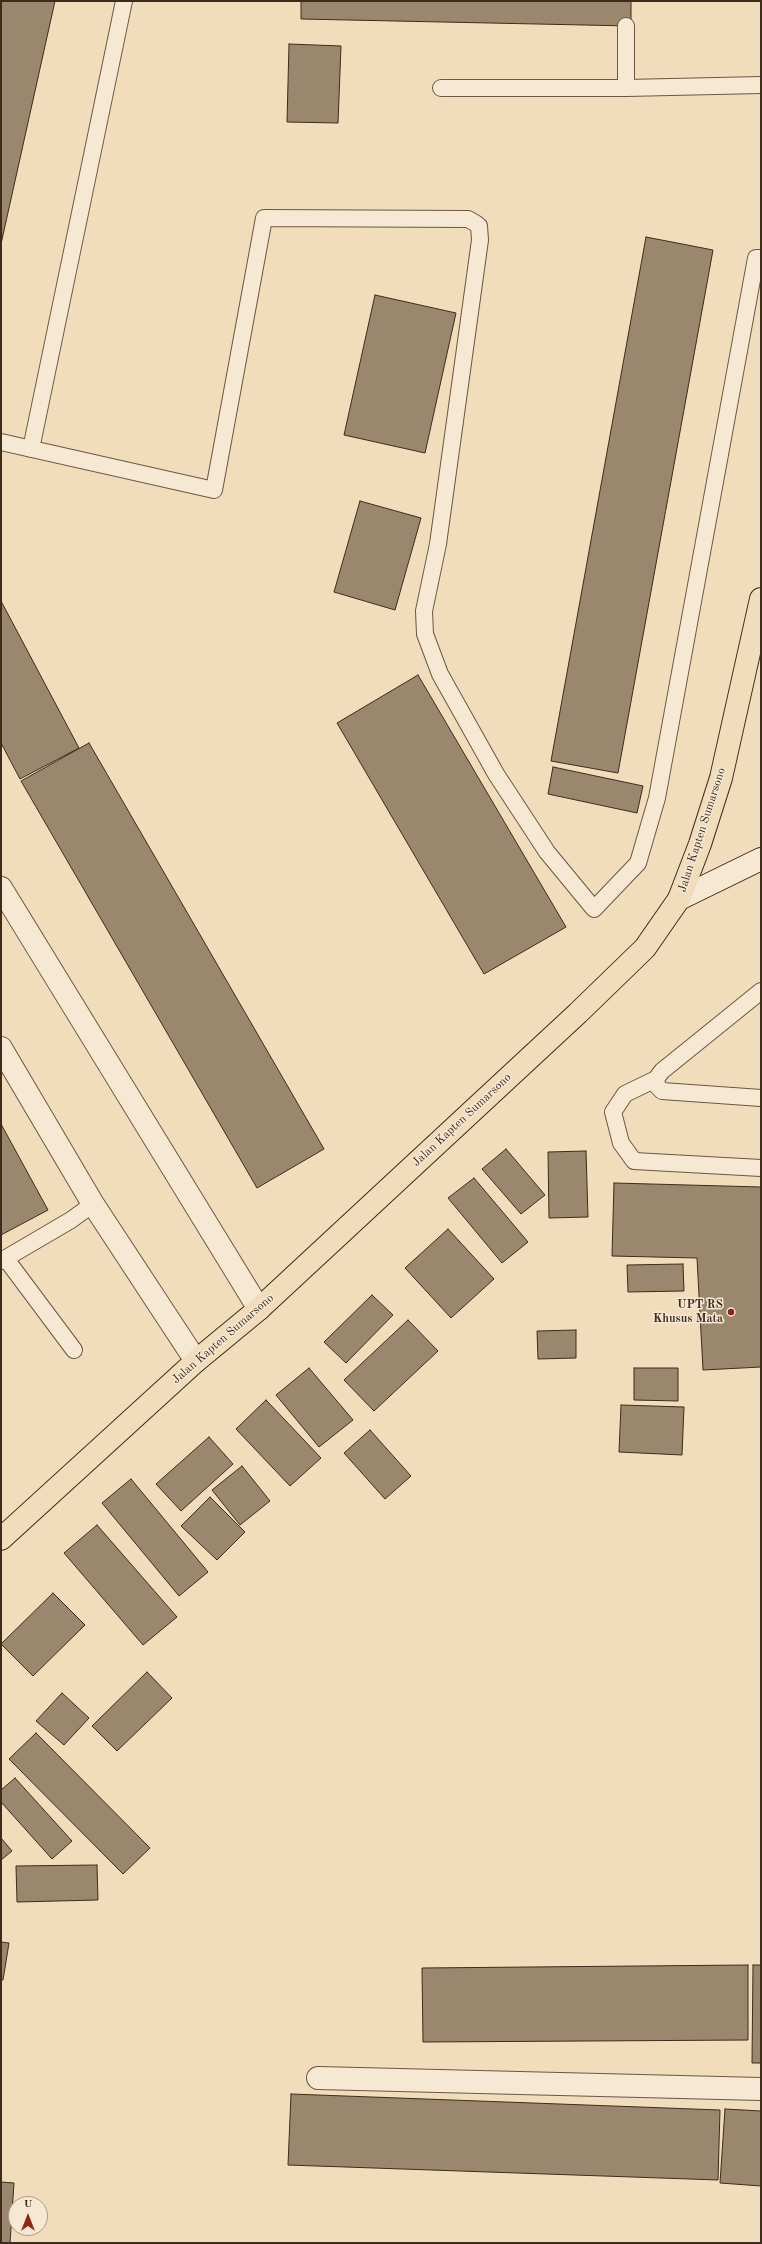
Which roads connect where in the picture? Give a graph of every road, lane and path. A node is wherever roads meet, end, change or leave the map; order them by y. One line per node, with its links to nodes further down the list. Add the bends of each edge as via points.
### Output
1 (124, 1): 8 (lane)
2 (626, 26): 5 (lane)
3 (761, 85): 5 (lane)
4 (441, 88): 5 (lane)
5 (626, 88)
6 (761, 258): 8 (lane, via 756,258 657,798 638,863 594,909 547,852 496,774 440,674 425,634 424,611 438,544 480,240 478,226 475,223 468,219 264,218 214,490)
7 (1, 442): 8 (lane)
8 (31, 449)
9 (761, 599): 12 (highway, Jalan Kapten Sumarsono, via 721,778)
10 (761, 859): 12 (street)
11 (1, 888): 20 (street)
12 (680, 899): 20 (highway, Jalan Kapten Sumarsono, via 666,921 628,965)
13 (761, 990): 15 (lane, via 662,1071)
14 (1, 1048): 18 (street)
15 (656, 1079): 16 (lane, via 657,1086 662,1091); 17 (lane, via 625,1094 613,1112 621,1143 634,1161)
16 (761, 1098)
17 (761, 1168)
18 (93, 1204): 19 (lane); 22 (street)
19 (3, 1260): 21 (lane)
20 (259, 1309): 22 (highway, Jalan Kapten Sumarsono)
21 (74, 1350)
22 (196, 1361): 23 (highway, Jalan Kapten Sumarsono)
23 (1, 1539)
24 (318, 2078): 25 (street)
25 (761, 2089)

